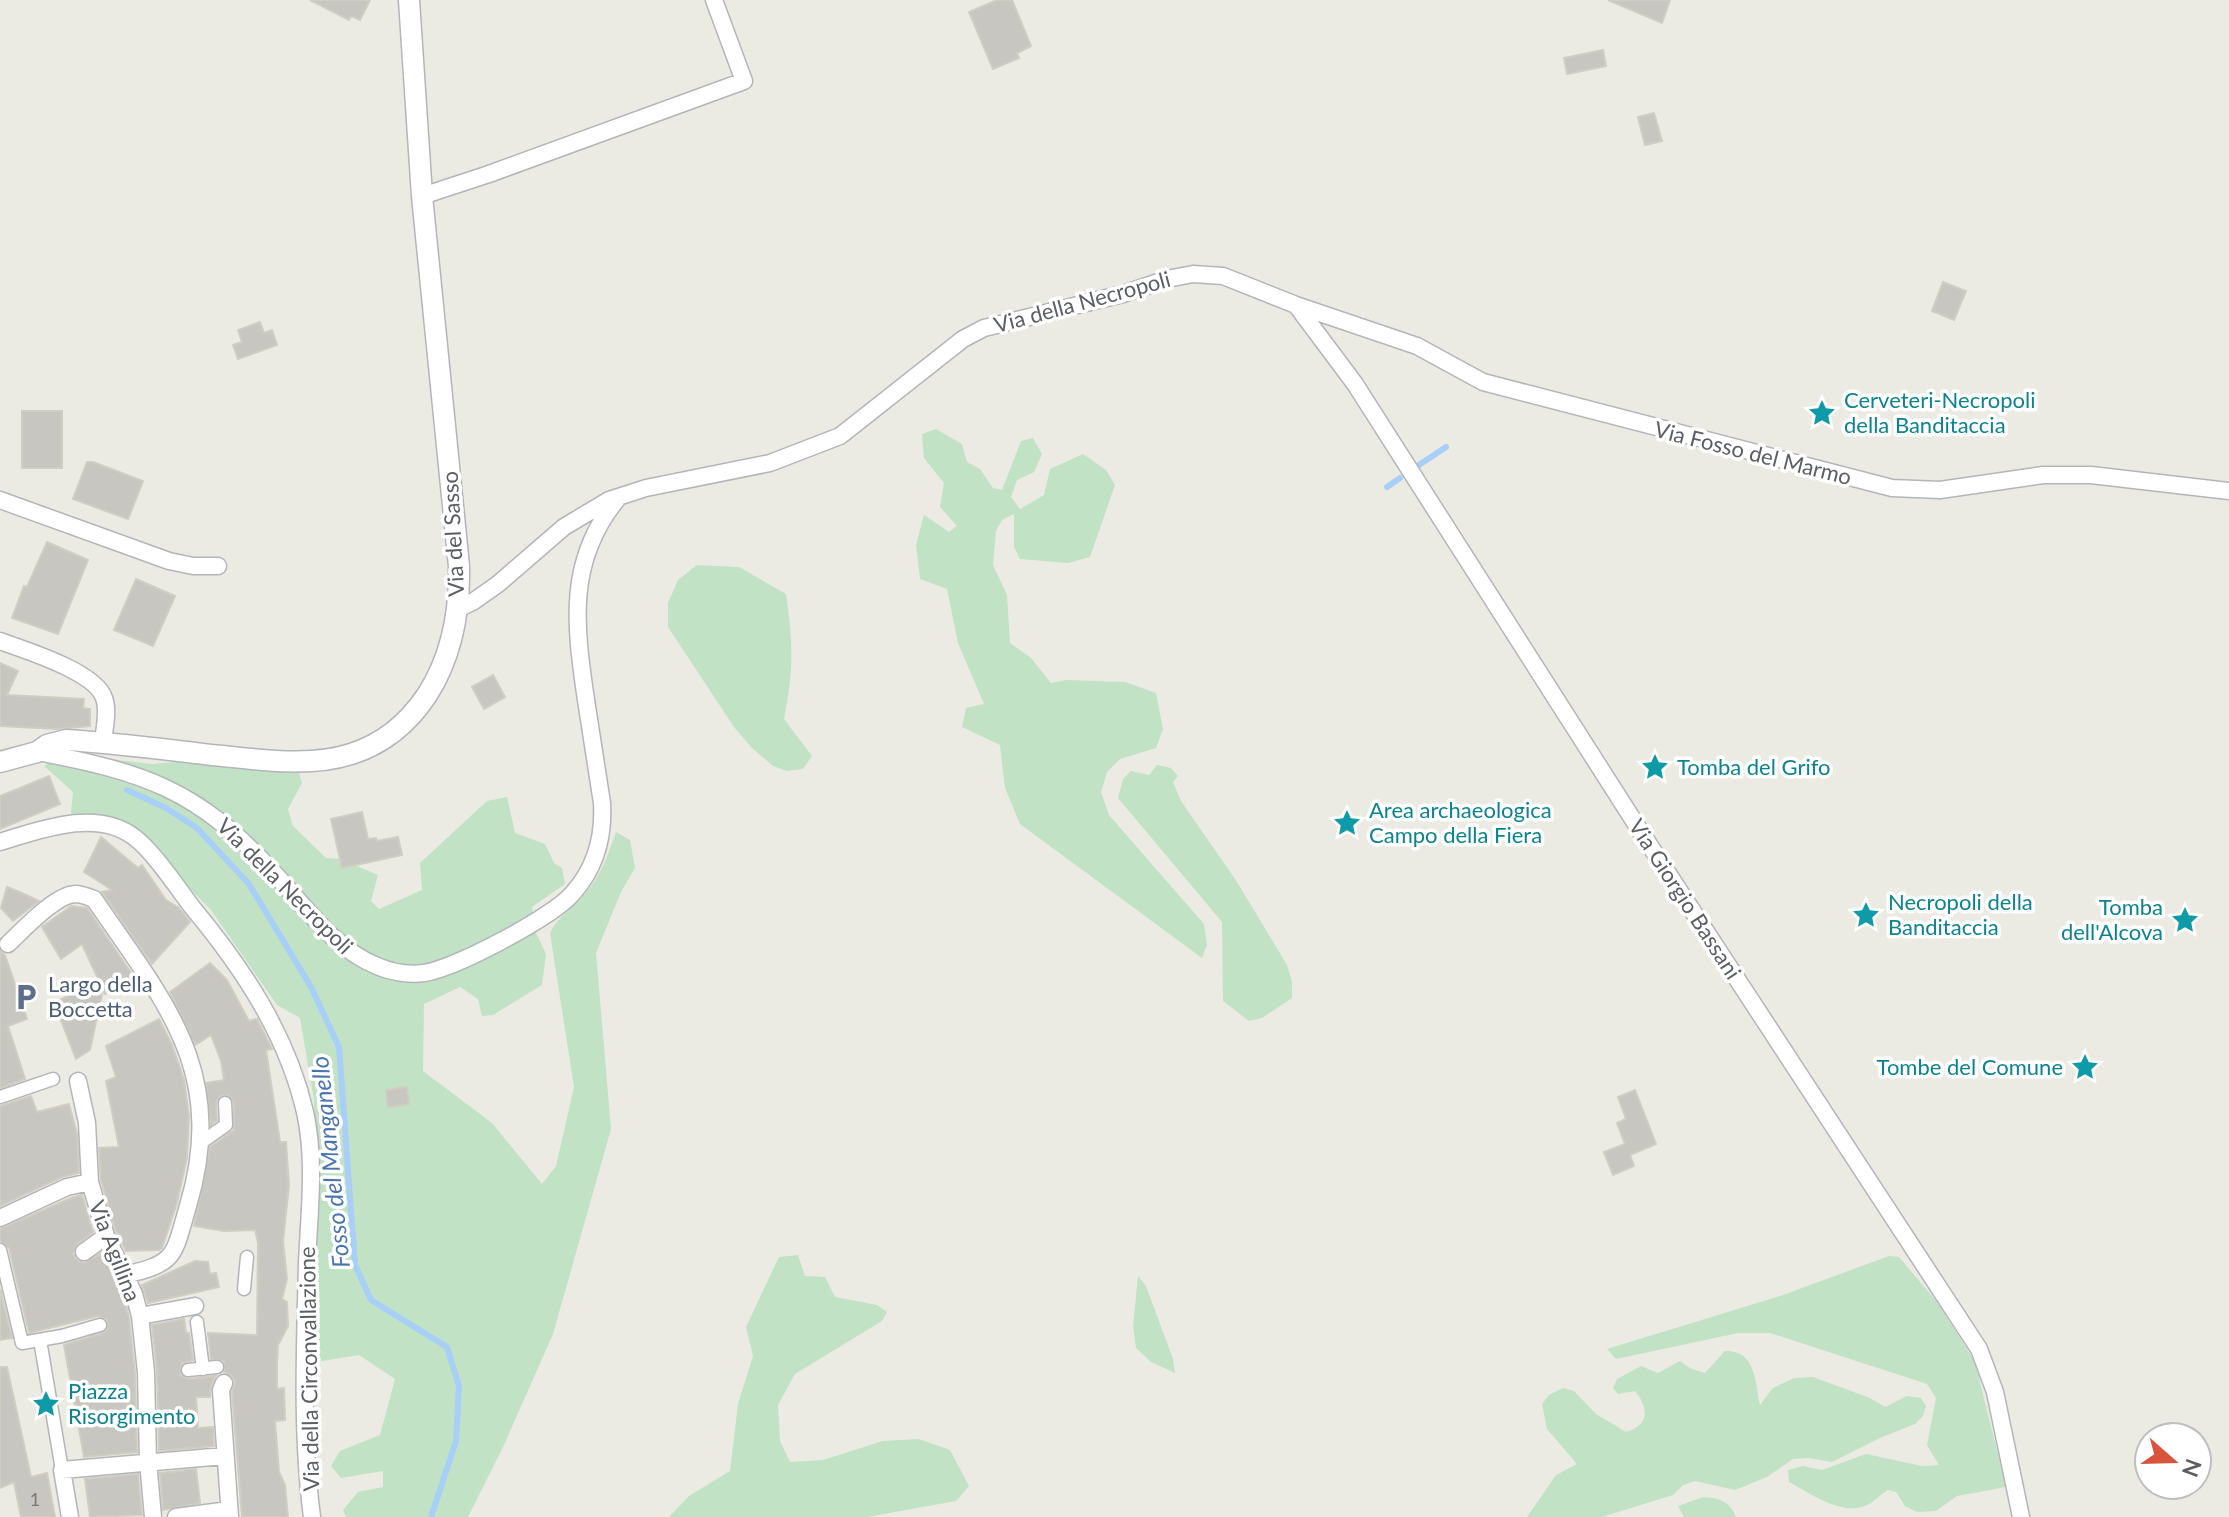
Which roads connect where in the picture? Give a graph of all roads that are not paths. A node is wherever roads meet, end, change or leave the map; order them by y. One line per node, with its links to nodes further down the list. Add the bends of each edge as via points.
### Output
1 (409, 0): 3 (street, Via del Sasso)
2 (714, 0): 3 (street, via 744,81)
3 (422, 196): 9 (street, Via del Sasso, via 459,555)
4 (1296, 305): 5 (street, Via Fosso del Marmo, via 1417,346 1483,382 1892,488 1940,490 2043,475 2091,475); 6 (street, Via della Necropoli, via 1223,276 1193,274 984,328 840,436 770,463); 44 (street, Via Giorgio Bassani, via 1355,384 1979,1349 1995,1392)
5 (2229, 491)
6 (620, 495): 9 (street, Via della Necropoli, via 573,520 498,584); 12 (street, Via della Necropoli, via 588,550 576,612 602,803 598,851 564,902 457,963 409,973 360,958 322,926 245,842 201,806 144,777)
7 (0, 500): 8 (street, via 169,561)
8 (218, 566)
9 (458, 609): 11 (street, Via del Sasso, via 445,658 419,706 393,733 359,752 277,761)
10 (0, 641): 11 (street, via 96,684 106,703)
11 (103, 743): 12 (street, Via del Sasso, via 60,741)
12 (37, 752): 13 (street, Via della Necropoli)
13 (0, 762)
14 (0, 842): 43 (street, Via della Circonvallazione, via 92,822 135,837 225,947 276,1034 299,1092 309,1138 305,1393)
15 (8, 944): 20 (street, via 64,897 94,899 159,994 185,1043 198,1092)
16 (53, 1079): 18 (street)
17 (78, 1081): 21 (street, Via Agillina)
18 (0, 1097)
19 (225, 1103): 20 (street, via 226,1125)
20 (199, 1144): 27 (street, via 178,1242 154,1268)
21 (90, 1182): 22 (street); 23 (street, Via Agillina)
22 (0, 1218)
23 (106, 1236): 25 (street); 27 (street, Via Agillina)
24 (0, 1250): 32 (street, via 22,1343)
25 (84, 1252)
26 (247, 1257): 28 (street)
27 (124, 1275): 30 (street, Via Agillina)
28 (244, 1289)
29 (196, 1314): 30 (street); 33 (street)
30 (140, 1316): 37 (street, Via Agillina, via 154,1371)
31 (100, 1325): 32 (street)
32 (40, 1340): 38 (street)
33 (203, 1369): 34 (street); 35 (street)
34 (188, 1370)
35 (221, 1375): 36 (street)
36 (224, 1456): 37 (street); 39 (street)
37 (148, 1461): 38 (street); 41 (street, Via Agillina)
38 (62, 1470): 40 (street)
39 (230, 1513): 42 (street)
40 (70, 1517)
41 (153, 1517)
42 (176, 1517)
43 (312, 1517)
44 (2021, 1517)

